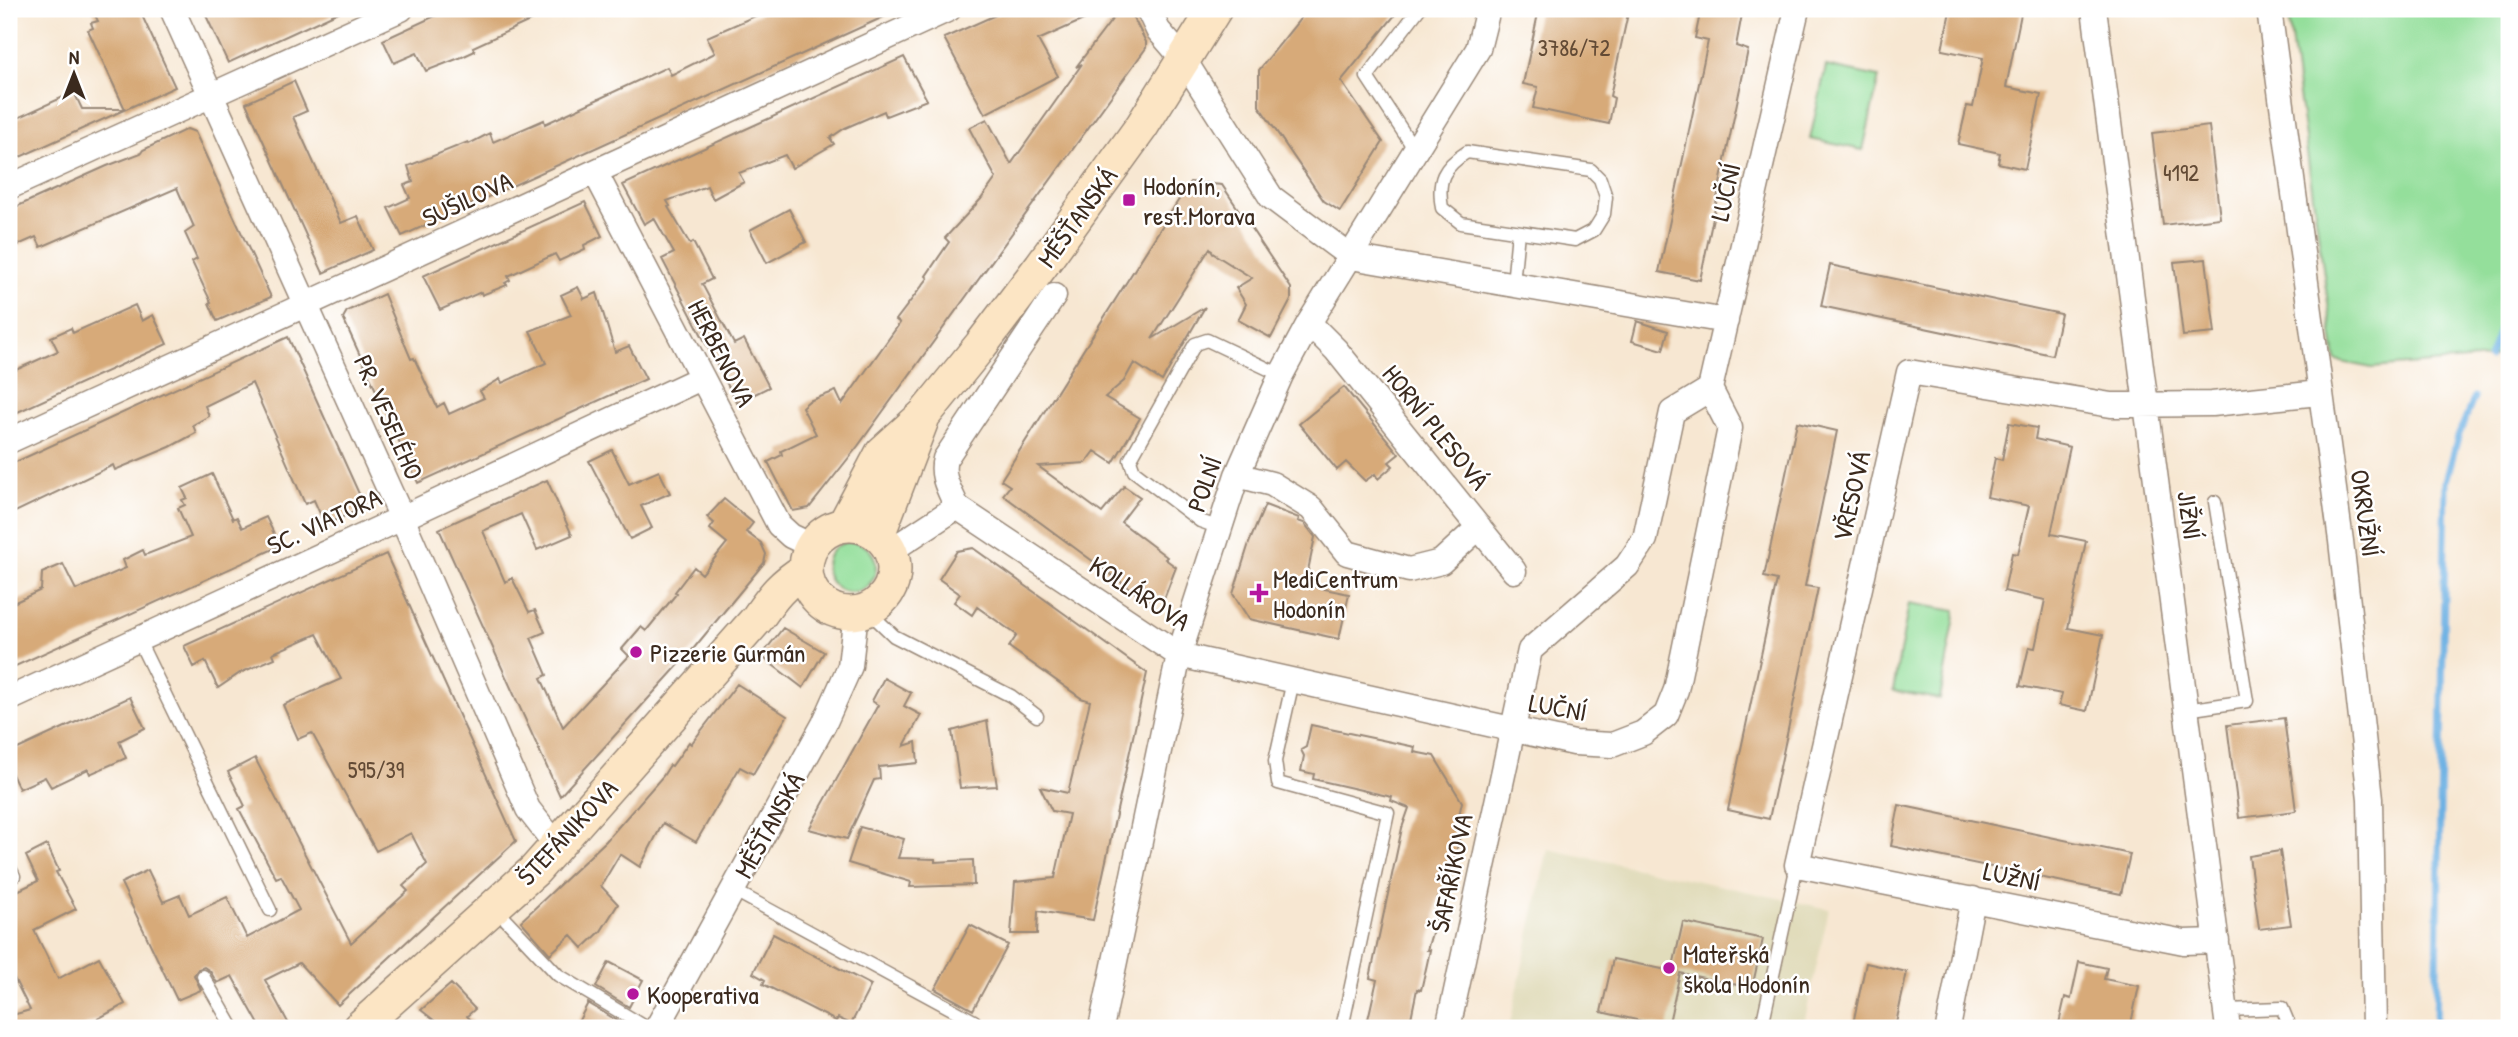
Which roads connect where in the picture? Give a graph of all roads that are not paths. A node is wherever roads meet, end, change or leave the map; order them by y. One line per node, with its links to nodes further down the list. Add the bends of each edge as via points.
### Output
1 (172, 9): 12 (street, PR. VESELÉHO)
2 (401, 9): 12 (street)
3 (948, 9): 14 (street, SUŠILOVA)
4 (1148, 9): 11 (street, via 1158,30)
5 (1215, 9): 11 (main road, MĚŠŤANSKÁ)
6 (1419, 9): 13 (lane, via 1367,77)
7 (1488, 9): 13 (street, POLNÍ, via 1478,49)
8 (1797, 9): 21 (street, LUČNÍ)
9 (2094, 9): 27 (street, JIŽNÍ)
10 (2269, 9): 26 (street, OKRUŽNÍ)
11 (1184, 61): 17 (street, via 1271,197); 28 (main road, MĚŠŤANSKÁ, via 1041,266)
12 (211, 94): 15 (street); 20 (street, PR. VESELÉHO)
13 (1415, 150): 17 (street, POLNÍ)
14 (595, 172): 20 (street, SUŠILOVA); 24 (street, HERBENOVA)
15 (9, 187)
16 (1518, 232): 16 (lane, via 1575,240 1594,230 1604,214 1606,197 1600,179 1591,170 1467,152 1455,159 1441,177 1442,208 1461,223); 18 (lane)
17 (1350, 257): 18 (street); 22 (street, POLNÍ)
18 (1513, 284): 21 (street)
19 (1055, 296): 32 (street, MĚŠŤANSKÁ, via 944,459 945,479)
20 (306, 305): 29 (street, SUŠILOVA); 33 (street, PR. VESELÉHO)
21 (1726, 321): 25 (street, LUČNÍ)
22 (1309, 323): 23 (street, POLNÍ); 35 (street, HORNÍ PLESOVÁ)
23 (1281, 375): 30 (street, POLNÍ); 36 (lane, via 1207,340 1195,344 1130,460 1145,480 1200,521)
24 (701, 378): 33 (street, SC. VIATORA); 39 (street, HERBENOVA, via 779,525 791,536)
25 (1710, 389): 47 (street, LUČNÍ, via 1672,412 1645,539 1627,566 1530,650); 47 (street, LUČNÍ, via 1730,428 1666,715 1643,733 1612,745 1574,743)
26 (2319, 393): 27 (street); 68 (street, OKRUŽNÍ, via 2370,799)
27 (2145, 407): 45 (street, JIŽNÍ); 49 (street, VŘESOVÁ, via 1909,372)
28 (924, 415): 34 (main road, MĚŠŤANSKÁ, via 882,453); 37 (main road, MĚŠŤANSKÁ)
29 (9, 441)
30 (1237, 475): 35 (street, via 1272,484 1311,508 1347,553 1409,570 1441,562); 36 (street, POLNÍ)
31 (2215, 502): 45 (lane, via 2247,701)
32 (957, 507): 37 (street); 42 (street, KOLLÁROVA)
33 (402, 518): 41 (street, SC. VIATORA); 48 (street, PR. VESELÉHO, via 528,809)
34 (844, 525): 37 (main road, via 856,525); 39 (main road, via 820,536)
35 (1479, 527): 38 (street, HORNÍ PLESOVÁ)
36 (1220, 528): 42 (street, POLNÍ)
37 (884, 543): 40 (main road, via 894,574 891,585 877,604)
38 (1514, 571)
39 (811, 572): 40 (main road, via 828,607); 48 (main road, ŠTEFÁNIKOVA, via 757,619)
40 (861, 611): 46 (lane, via 894,636 1011,696); 50 (street, MĚŠŤANSKÁ, via 850,666 839,692)
41 (138, 639): 44 (street, SC. VIATORA); 53 (lane)
42 (1180, 655): 43 (street, KOLLÁROVA); 63 (street, POLNÍ)
43 (1293, 681): 47 (street, KOLLÁROVA); 64 (lane, via 1275,761 1279,783 1388,813)
44 (9, 699)
45 (2186, 710): 54 (street, JIŽNÍ)
46 (1037, 716)
47 (1511, 730): 65 (street, ŠAFAŘÍKOVA)
48 (557, 846): 52 (main road, ŠTEFÁNIKOVA)
49 (1797, 865): 51 (street, LUŽNÍ); 57 (lane)
50 (733, 890): 61 (street, MĚŠŤANSKÁ); 62 (lane, via 974,1021)
51 (1973, 899): 54 (street, LUŽNÍ, via 2184,942); 66 (street)
52 (495, 908): 59 (main road, ŠTEFÁNIKOVA); 60 (lane, via 558,975)
53 (270, 910)
54 (2217, 941): 56 (street, JIŽNÍ)
55 (203, 976): 58 (lane)
56 (2227, 1019): 67 (lane, via 2281,1008)
57 (1763, 1021)
58 (233, 1028)
59 (359, 1028)
60 (646, 1028)
61 (657, 1028)
62 (973, 1028)
63 (1101, 1028)
64 (1342, 1028)
65 (1448, 1028)
66 (1948, 1028)
67 (2287, 1028)
68 (2374, 1028)

